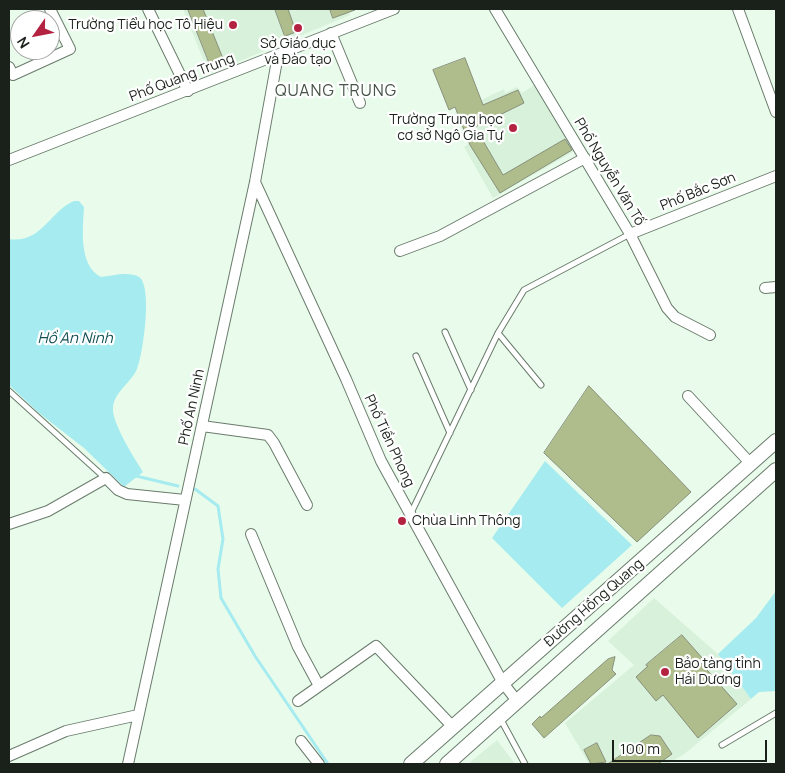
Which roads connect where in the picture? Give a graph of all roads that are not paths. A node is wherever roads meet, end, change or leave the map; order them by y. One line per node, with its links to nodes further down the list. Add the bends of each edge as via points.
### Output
1 (50, 9): 8 (street, via 70,49 13,76)
2 (148, 9): 9 (street)
3 (394, 9): 6 (street, Phố Quang Trung)
4 (495, 9): 12 (street, Phố Nguyễn Văn Tố)
5 (738, 9): 11 (street)
6 (330, 34): 7 (street, Phố Quang Trung); 10 (street)
7 (278, 55): 9 (street, Phố Quang Trung); 15 (street, Phố An Ninh)
8 (9, 66)
9 (188, 91): 13 (street, Phố Quang Trung)
10 (360, 103)
11 (776, 112)
12 (585, 158): 16 (street, Phố Nguyễn Văn Tố); 17 (street, via 448,232)
13 (9, 160)
14 (776, 176): 16 (street, Phố Bắc Sơn)
15 (255, 182): 28 (street, Phố An Ninh); 36 (street, Phố Tiền Phong, via 342,370 380,461)
16 (630, 234): 21 (lane, via 524,290); 22 (street, Phố Nguyễn Văn Tố, via 671,314)
17 (400, 251)
18 (776, 287): 19 (street)
19 (765, 288)
20 (445, 332): 25 (lane)
21 (498, 333): 24 (lane); 25 (lane)
22 (710, 335)
23 (416, 356): 29 (lane)
24 (540, 385)
25 (471, 390): 29 (lane)
26 (9, 391): 33 (lane)
27 (688, 396): 31 (street)
28 (202, 426): 34 (street, Phố An Ninh); 35 (street, via 268,436)
29 (450, 433): 36 (lane)
30 (776, 441): 31 (street, Đường Hồng Quang)
31 (751, 464): 39 (street, Đường Hồng Quang)
32 (776, 470): 40 (street, Đường Hồng Quang)
33 (106, 478): 34 (street, via 127,494); 37 (street, via 48,511)
34 (186, 500): 46 (street, Phố An Ninh)
35 (307, 505)
36 (410, 514): 41 (street, Phố Tiền Phong)
37 (9, 524)
38 (251, 534): 42 (street, via 298,647)
39 (606, 592): 40 (street); 41 (street, Đường Hồng Quang)
40 (621, 608): 44 (street, Đường Hồng Quang)
41 (503, 683): 44 (street, Phố Tiền Phong); 48 (street, Đường Hồng Quang)
42 (319, 686): 43 (street); 48 (street, via 376,646)
43 (298, 701)
44 (518, 701): 47 (street, Đường Hồng Quang)
45 (776, 714): 50 (lane)
46 (138, 715): 51 (street, via 66,731); 52 (street, Phố An Ninh)
47 (499, 717): 55 (street, Đường Hồng Quang); 56 (lane)
48 (453, 727): 54 (street, Đường Hồng Quang)
49 (301, 741): 53 (street)
50 (722, 745)
51 (9, 756)
52 (128, 764)
53 (319, 764)
54 (411, 764)
55 (447, 764)
56 (525, 764)

